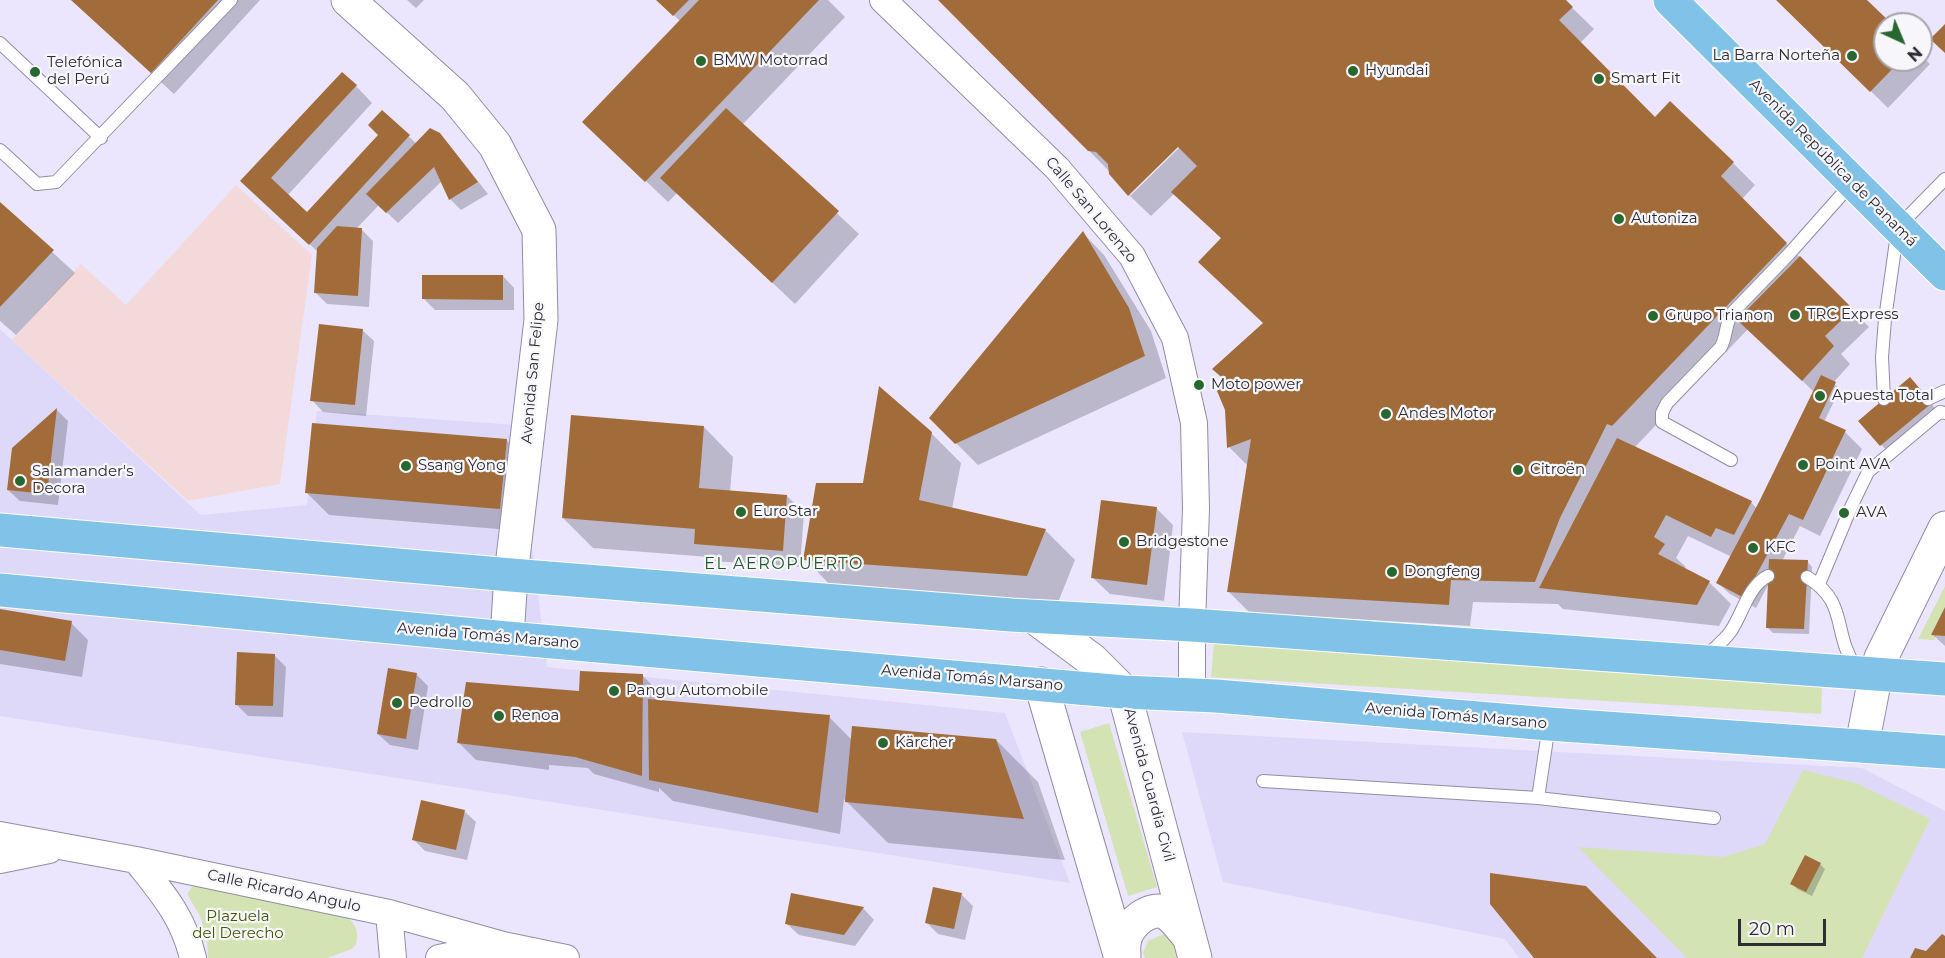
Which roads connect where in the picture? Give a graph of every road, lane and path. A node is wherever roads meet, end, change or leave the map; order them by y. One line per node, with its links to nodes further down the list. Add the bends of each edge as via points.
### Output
1 (231, 0): 6 (lane)
2 (348, 0): 19 (main road, Avenida San Felipe, via 469,112 495,145 539,230 541,320)
3 (883, 0): 25 (street, Calle San Lorenzo, via 1057,168 1132,256 1174,338 1194,423)
4 (1670, 0): 9 (main road, Avenida República de Panamá)
5 (0, 43): 6 (lane)
6 (101, 138): 7 (lane, via 56,182 37,184)
7 (0, 150)
8 (1945, 179): 10 (lane)
9 (1853, 182): 10 (main road, Avenida República de Panamá); 16 (lane, via 1732,313 1721,347 1662,413 1662,422)
10 (1898, 227): 11 (main road, Avenida República de Panamá); 13 (lane, via 1885,319)
11 (1945, 274)
12 (1945, 391): 14 (lane)
13 (1884, 399)
14 (1928, 399)
15 (1945, 413): 22 (lane, via 1940,412 1906,432 1868,472)
16 (1731, 460)
17 (1945, 528): 28 (main road, via 1881,658)
18 (0, 530): 19 (main road)
19 (511, 575): 24 (main road); 26 (main road, Avenida San Felipe)
20 (1768, 576): 27 (lane, via 1754,588 1731,631)
21 (1807, 577): 22 (lane)
22 (1819, 584): 28 (lane, via 1835,605 1846,651)
23 (0, 590): 26 (main road, Avenida Tomás Marsano)
24 (1033, 616): 25 (main road); 31 (main road, Avenida Guardia Civil, via 1092,660)
25 (1192, 625): 27 (main road); 32 (street, Calle San Lorenzo)
26 (507, 638): 30 (main road, Avenida Tomás Marsano)
27 (1701, 661): 28 (main road)
28 (1867, 673): 29 (main road); 34 (main road)
29 (1945, 678)
30 (1041, 684): 31 (main road, Avenida Tomás Marsano); 50 (main road)
31 (1124, 692): 32 (main road, Avenida Tomás Marsano); 45 (main road, Avenida Guardia Civil)
32 (1192, 694): 33 (main road, Avenida Tomás Marsano)
33 (1549, 724): 34 (main road, Avenida Tomás Marsano); 37 (lane)
34 (1862, 746): 35 (main road, Avenida Tomás Marsano)
35 (1945, 752)
36 (1263, 781): 37 (lane)
37 (1538, 798): 38 (lane)
38 (1714, 818)
39 (0, 835): 40 (street, Calle Ricardo Angulo)
40 (64, 847): 41 (street); 42 (street, Calle Ricardo Angulo)
41 (0, 860)
42 (136, 860): 43 (street, Calle Ricardo Angulo); 46 (street, via 176,912 188,937)
43 (389, 913): 44 (street, Calle Ricardo Angulo); 47 (street)
44 (502, 945): 48 (street); 49 (street, Calle Ricardo Angulo)
45 (1192, 948): 50 (main road, via 1166,913 1156,911 1134,923 1125,936)
46 (192, 958)
47 (393, 958)
48 (439, 958)
49 (566, 958)
50 (1123, 958)

